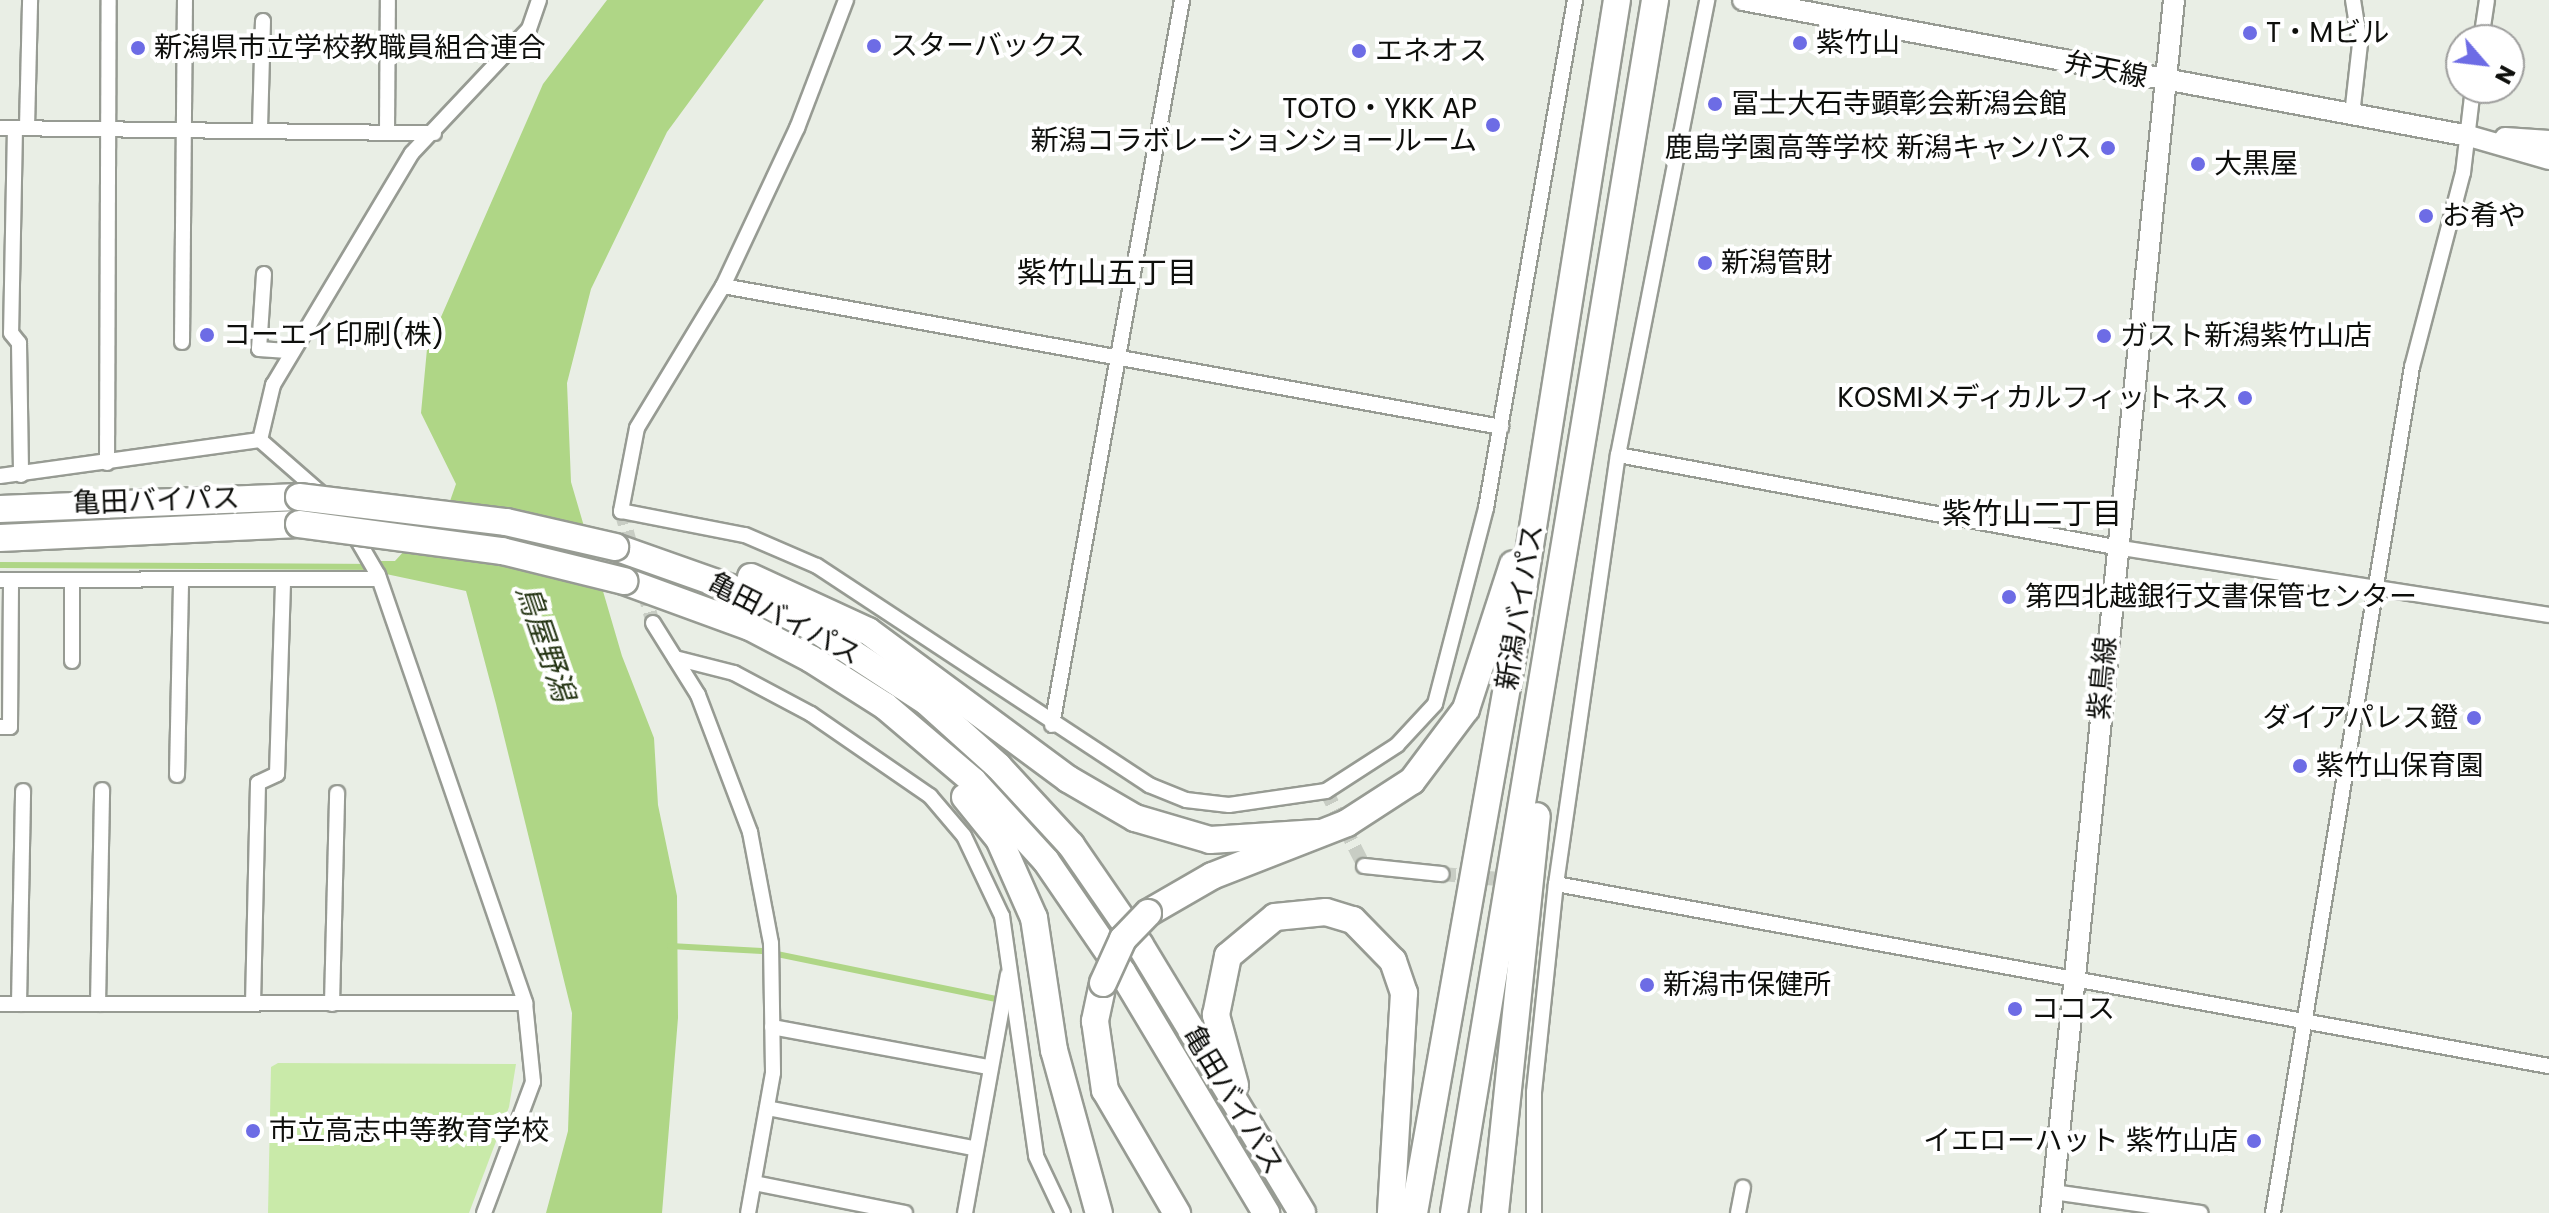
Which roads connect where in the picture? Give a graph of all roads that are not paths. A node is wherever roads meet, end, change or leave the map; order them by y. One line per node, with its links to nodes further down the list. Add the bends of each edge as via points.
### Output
1 (30, 0): 22 (street)
2 (109, 0): 21 (street)
3 (185, 0): 25 (street)
4 (388, 0): 24 (street)
5 (539, 0): 26 (street, via 529,29)
6 (846, 0): 31 (street)
7 (1182, 0): 34 (street)
8 (1575, 0): 35 (street)
9 (1617, 0): 38 (highway, 新潟バイパス)
10 (1655, 0): 52 (highway, 新潟バイパス)
11 (1707, 0): 37 (street)
12 (1743, 0): 18 (street, 弁天線)
13 (2174, 0): 18 (street, 紫鳥線)
14 (2353, 0): 20 (street, via 2360,44)
15 (2487, 0): 16 (street)
16 (2483, 24)
17 (258, 28): 23 (street)
18 (2168, 82): 20 (street, 弁天線); 44 (street, 紫鳥線)
19 (2472, 104): 27 (street)
20 (2352, 115): 27 (street, 弁天線)
21 (105, 127): 22 (street); 25 (street); 39 (street)
22 (14, 128): 40 (street, via 11,333 19,343)
23 (260, 128): 24 (street); 25 (street)
24 (387, 130): 26 (street)
25 (184, 131): 32 (street)
26 (434, 133): 33 (street, via 412,153)
27 (2469, 136): 28 (street, 弁天線); 29 (street, 弁天線); 51 (street, via 2412,367)
28 (2549, 141)
29 (2549, 159)
30 (264, 274): 33 (street, via 259,349)
31 (723, 286): 34 (street); 57 (street, via 637,428 621,511 745,535 817,566)
32 (182, 342)
33 (291, 351): 36 (street, via 273,385)
34 (1118, 360): 35 (street); 57 (street)
35 (1501, 427): 57 (street, via 1435,704 1397,745 1346,780 1272,804 1186,800)
36 (260, 440): 39 (street); 46 (street, via 340,510)
37 (1618, 455): 44 (street); 67 (street)
38 (1543, 461): 64 (highway, via 1466,709 1412,781 1374,809); 98 (highway, 新潟バイパス)
39 (107, 463): 40 (street)
40 (21, 475): 41 (street)
41 (0, 476)
42 (0, 509): 45 (highway, 亀田バイパス, bridge, via 299,497 490,520)
43 (0, 538): 59 (highway, 亀田バイパス, bridge, via 299,524 502,551 624,581 750,627 811,659)
44 (2115, 547): 51 (street); 69 (street, 紫鳥線)
45 (642, 555): 64 (highway, via 744,574 868,631 1068,779 1135,818 1210,840); 81 (highway, 亀田バイパス, via 817,630 927,702 998,766 1105,895)
46 (378, 577): 50 (street); 70 (street)
47 (181, 579): 49 (street); 50 (street); 60 (street)
48 (5, 580): 49 (street); 58 (street, via 10,727)
49 (72, 580): 56 (street)
50 (283, 581): 74 (street, via 277,774 258,783)
51 (2377, 584): 53 (street); 76 (street)
52 (1554, 613): 99 (highway, 新潟バイパス); 100 (highway, via 1552,692)
53 (2549, 615)
54 (653, 623): 55 (street)
55 (675, 658): 68 (street, via 734,673 811,714 930,796 984,872); 77 (street, via 698,695 750,832 771,943)
56 (72, 661)
57 (1052, 725)
58 (0, 727)
59 (944, 756): 82 (highway, via 1021,879); 95 (highway, 亀田バイパス, via 1046,861 1122,972)
60 (177, 775)
61 (102, 790): 73 (street)
62 (23, 791): 72 (street)
63 (337, 793): 75 (street)
64 (1318, 833): 94 (highway, bridge, via 1179,891 1123,939 1103,983 1095,1021 1105,1090)
65 (1364, 866): 66 (street)
66 (1442, 874)
67 (1556, 884): 69 (street); 101 (street, via 1534,1092)
68 (1011, 963): 79 (street); 91 (street, via 1036,1156)
69 (2074, 980): 76 (street); 86 (street, 紫鳥線)
70 (525, 1003): 75 (street); 87 (street, via 533,1082)
71 (0, 1004): 72 (street)
72 (19, 1004): 73 (street)
73 (98, 1004): 74 (street)
74 (253, 1004): 75 (street)
75 (332, 1004)
76 (2303, 1018): 78 (street); 105 (street)
77 (772, 1027): 79 (street); 80 (street)
78 (2549, 1066)
79 (987, 1067): 83 (street)
80 (767, 1108): 83 (street); 84 (street)
81 (1249, 1128): 96 (highway, 亀田バイパス); 97 (highway, via 1216,1015 1228,956 1275,917 1314,911 1353,920 1393,961 1404,993)
82 (1072, 1131): 92 (highway); 93 (highway)
83 (972, 1148): 90 (street)
84 (754, 1183): 88 (street); 89 (street)
85 (1743, 1187): 102 (street)
86 (2053, 1192): 103 (street, 紫鳥線); 104 (street)
87 (484, 1213)
88 (748, 1213)
89 (905, 1213)
90 (965, 1213)
91 (1063, 1213)
92 (1099, 1213)
93 (1116, 1213)
94 (1177, 1213)
95 (1266, 1213)
96 (1302, 1213)
97 (1391, 1213)
98 (1414, 1213)
99 (1454, 1213)
100 (1495, 1213)
101 (1534, 1213)
102 (1738, 1213)
103 (2051, 1213)
104 (2201, 1213)
105 (2273, 1213)

